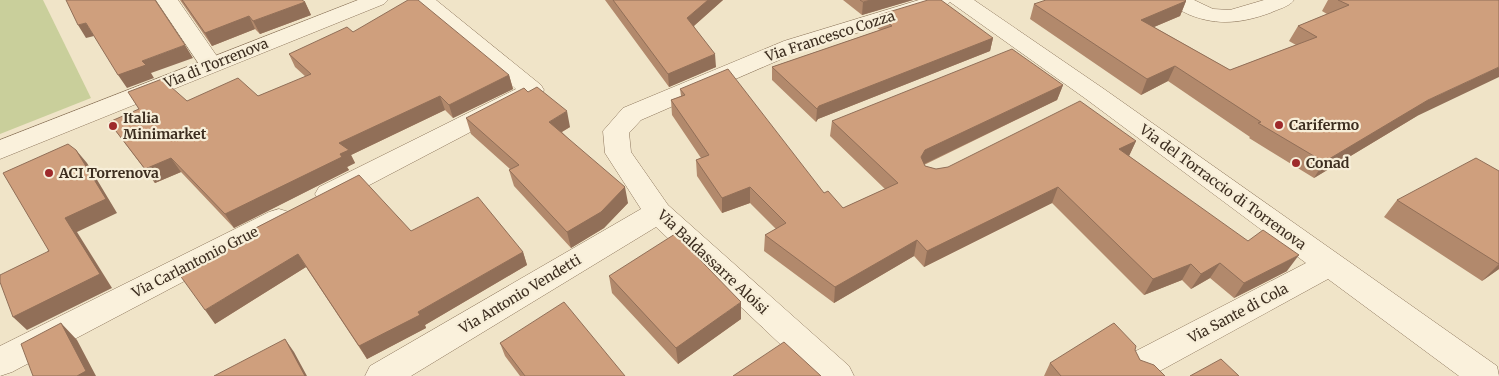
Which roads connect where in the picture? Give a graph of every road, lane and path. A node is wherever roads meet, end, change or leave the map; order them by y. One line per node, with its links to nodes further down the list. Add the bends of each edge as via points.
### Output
1 (168, 0): 10 (street)
2 (377, 0): 10 (street, Via di Torrenova)
3 (423, 0): 17 (street, Via Carlantonio Grue, via 532,90)
4 (941, 0): 13 (street, Via Francesco Cozza, via 792,46 632,114)
5 (960, 0): 8 (street, Via del Torraccio di Torrenova)
6 (1178, 0): 7 (street, via 1201,13 1219,18 1243,16)
7 (1283, 0)
8 (1027, 46): 9 (street); 11 (street, Via del Torraccio di Torrenova)
9 (1000, 57)
10 (211, 65): 14 (street, Via di Torrenova)
11 (1095, 94): 12 (street); 16 (street, Via del Torraccio di Torrenova)
12 (1069, 107)
13 (616, 131): 15 (street, Via Baldassarre Aloisi, via 618,153)
14 (0, 150)
15 (658, 212): 19 (street, Via Antonio Vendetti); 20 (street, Via Baldassarre Aloisi)
16 (1330, 264): 18 (street, Via Sante di Cola); 21 (street, Via del Torraccio di Torrenova)
17 (0, 362)
18 (1146, 362)
19 (382, 376)
20 (837, 376)
21 (1485, 376)

